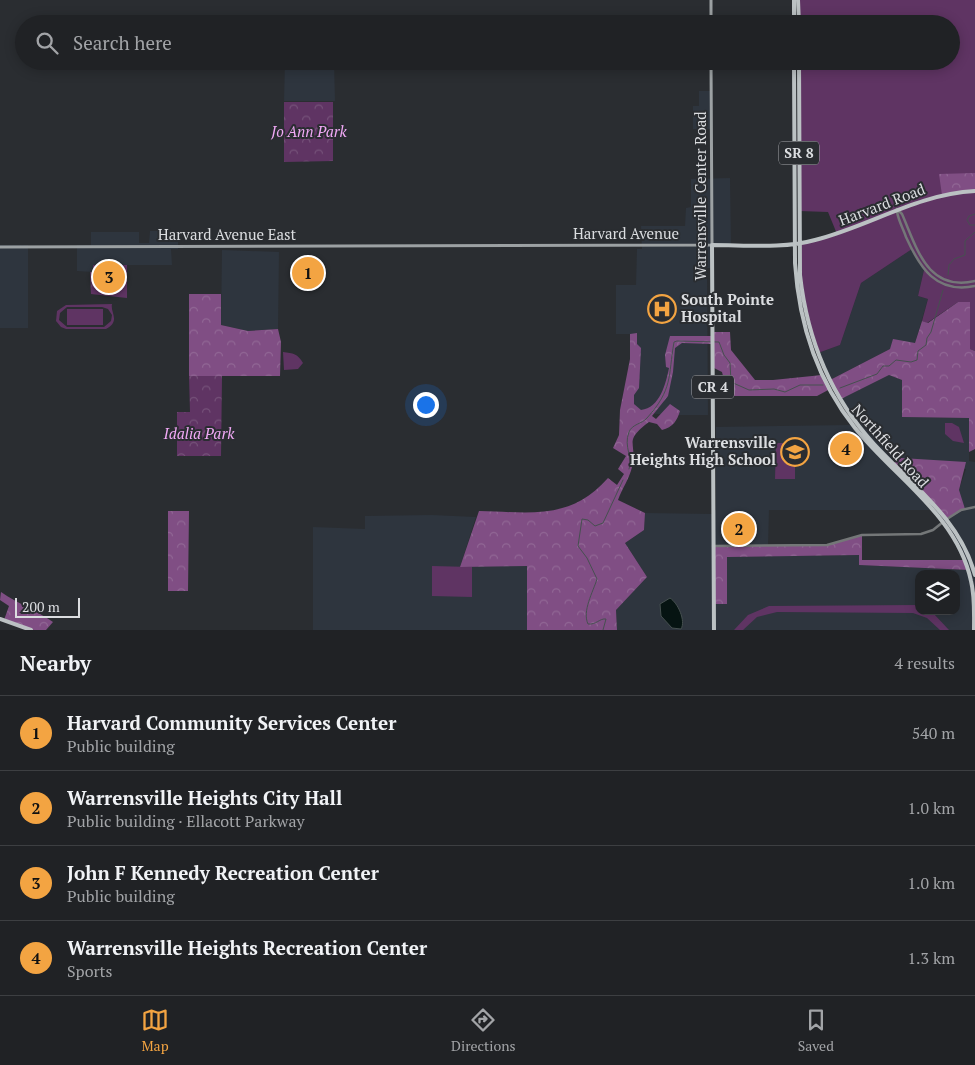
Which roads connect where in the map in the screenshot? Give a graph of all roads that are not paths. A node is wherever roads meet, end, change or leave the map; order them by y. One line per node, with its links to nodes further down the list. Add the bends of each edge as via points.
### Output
1 (711, 0): 4 (main road)
2 (794, 0): 5 (main road)
3 (798, 0): 6 (main road)
4 (711, 15)
5 (794, 15)
6 (799, 15)
7 (712, 70): 14 (main road, Warrensville Center Road / CR 4)
8 (794, 70): 13 (main road, Northfield Road / SR 8)
9 (799, 70): 13 (main road, Northfield Road / SR 8)
10 (975, 191): 11 (main road, Harvard Road, via 937,196)
11 (897, 209): 13 (main road, Harvard Road, via 841,233); 16 (street, via 923,261 933,272 955,282); 17 (street, via 916,259 929,276 949,286)
12 (454, 244): 14 (main road, Harvard Avenue); 15 (main road, Harvard Avenue East)
13 (797, 245): 14 (main road, Harvard Avenue); 19 (main road, Northfield Road / SR 8, via 798,296 804,326 827,385 861,435)
14 (712, 246): 20 (main road, Warrensville Center Road / CR 4)
15 (0, 247)
16 (975, 281)
17 (975, 286)
18 (975, 507): 19 (street, via 961,510)
19 (945, 520): 20 (street, via 933,530 921,534 862,535 827,545); 21 (main road, Northfield Road / SR 8, via 962,542); 25 (main road, Northfield Road / SR 8, via 969,570 974,595)
20 (713, 546): 24 (main road, Warrensville Center Road / CR 4)
21 (975, 576)
22 (0, 619): 23 (main road)
23 (31, 630)
24 (714, 630)
25 (974, 630)

